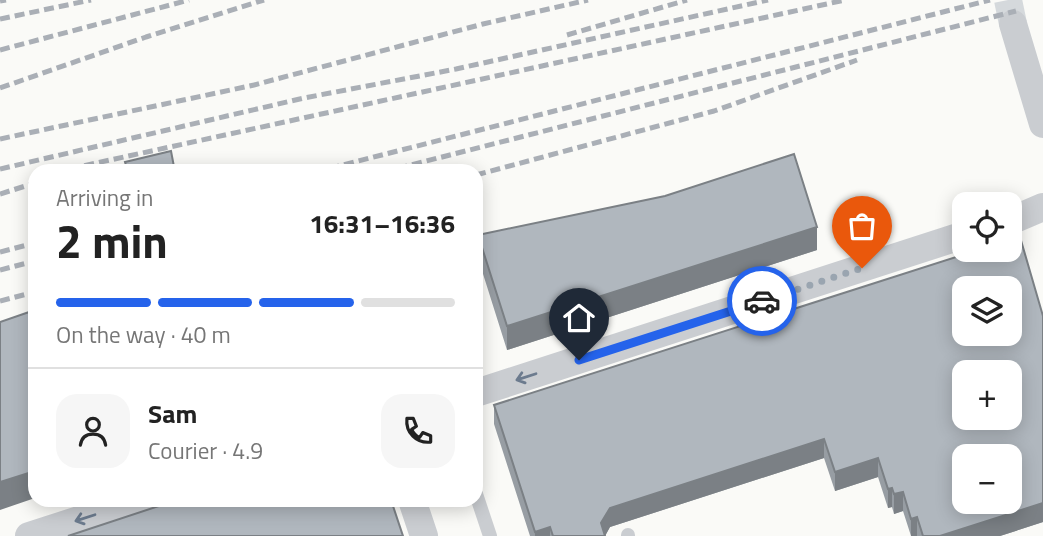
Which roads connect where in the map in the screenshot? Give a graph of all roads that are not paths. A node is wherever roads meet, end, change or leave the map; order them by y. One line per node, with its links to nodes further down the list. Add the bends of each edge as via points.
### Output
1 (1013, 24): 2 (street)
2 (1043, 124)
3 (1043, 207): 4 (street)
4 (1022, 216)
5 (952, 239): 6 (street, one-way to 6)
6 (483, 391)
7 (119, 507): 10 (street, one-way to 10)
8 (414, 507): 11 (street)
9 (481, 507): 12 (lane)
10 (29, 536)
11 (424, 536)
12 (491, 536)

